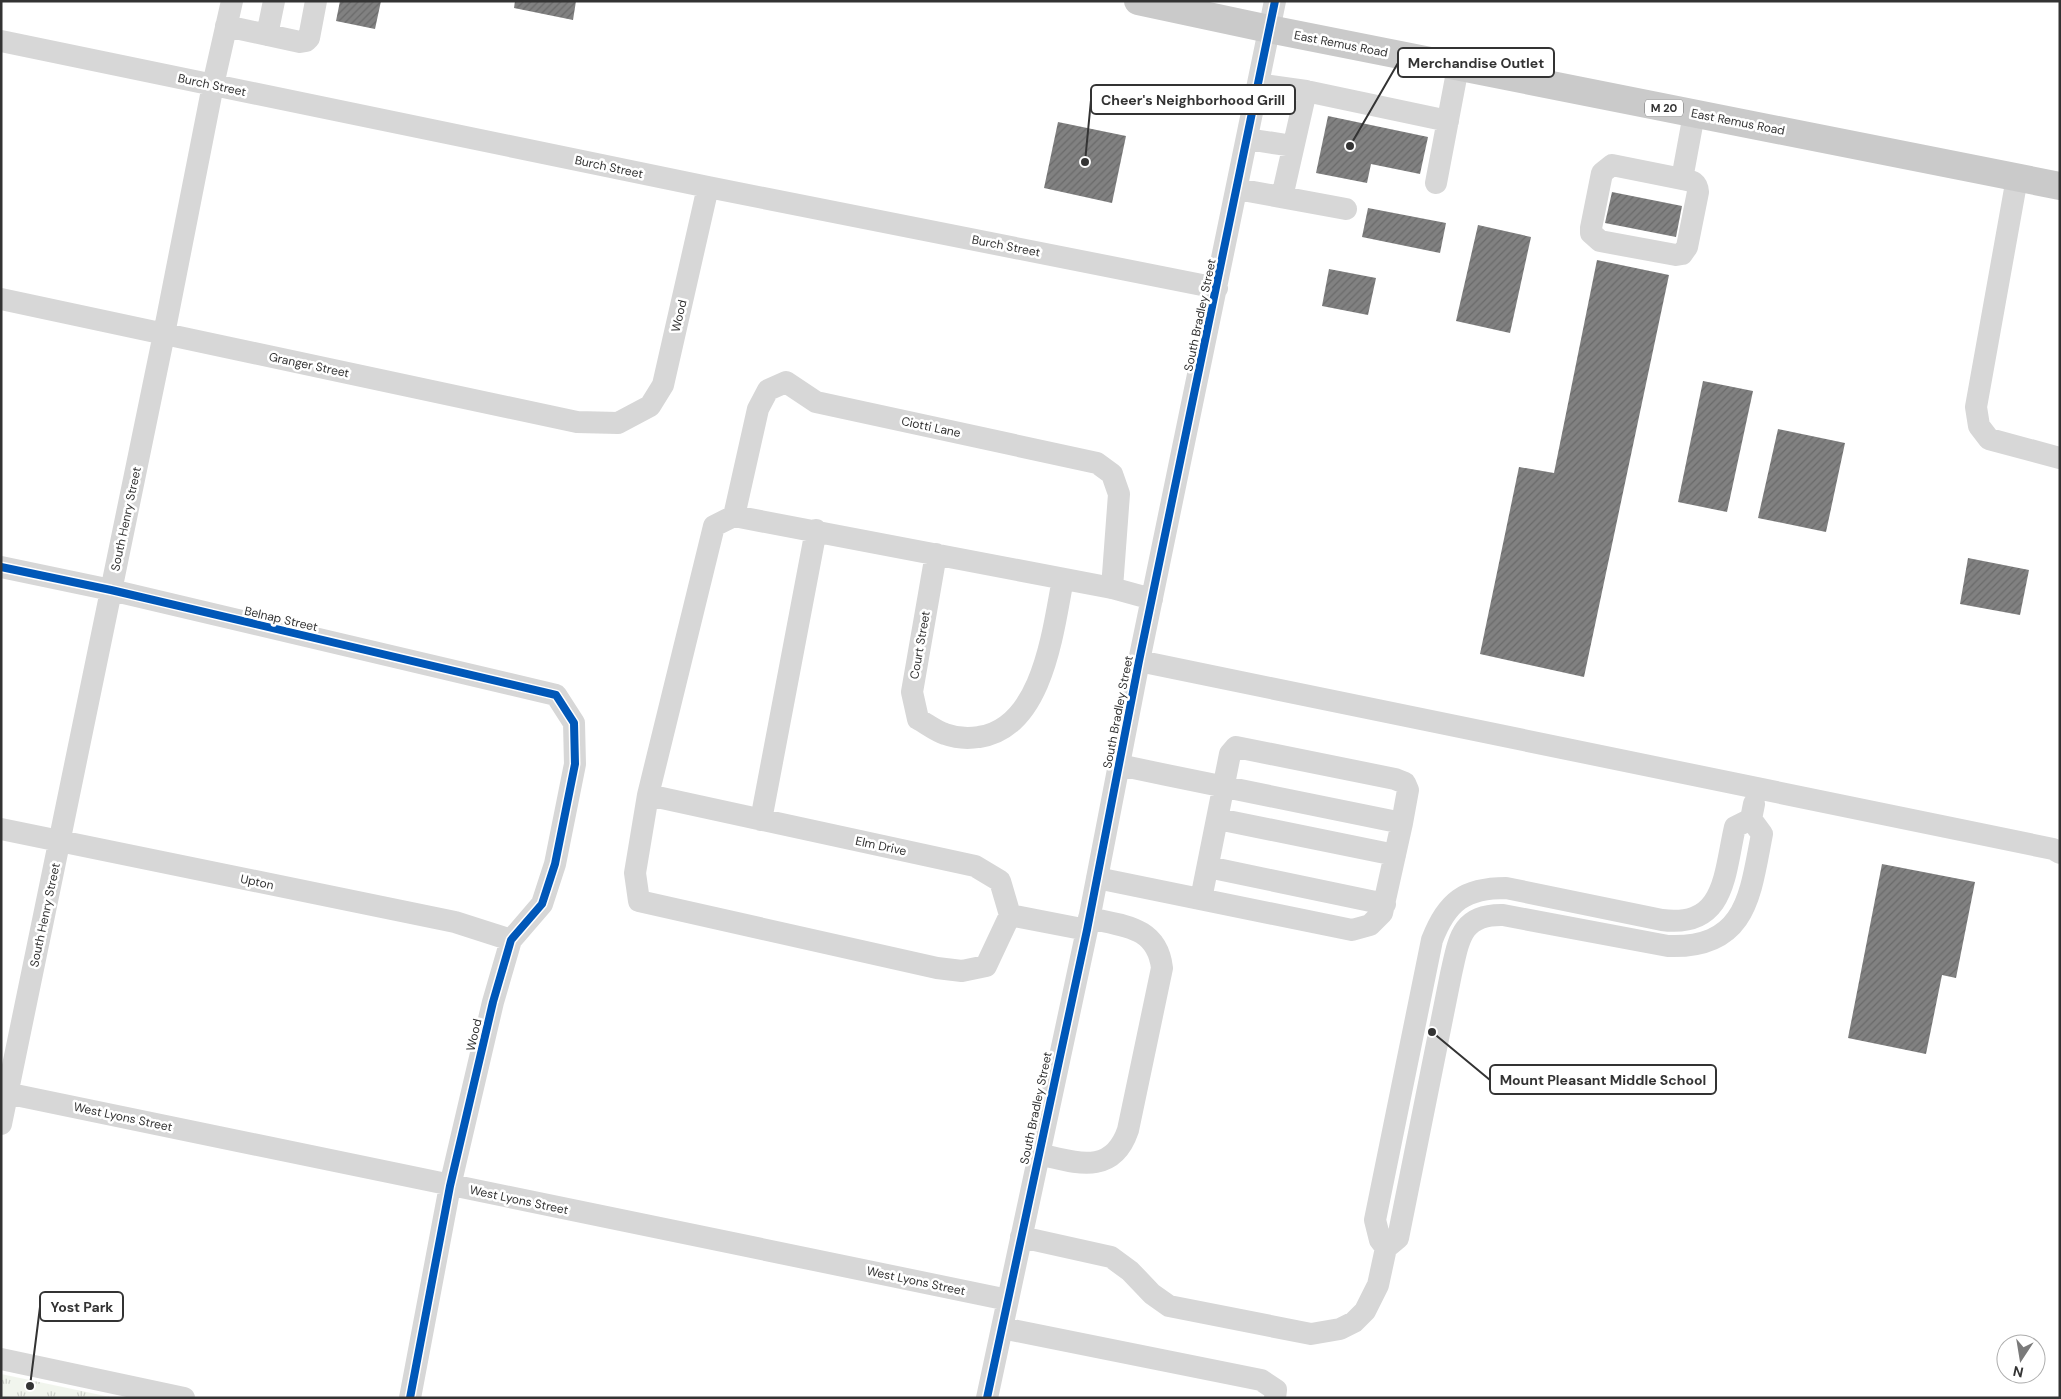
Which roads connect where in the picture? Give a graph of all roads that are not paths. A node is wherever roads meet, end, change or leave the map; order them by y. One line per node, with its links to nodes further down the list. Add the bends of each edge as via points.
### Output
1 (232, 1): 6 (street, South Henry Street)
2 (274, 1): 8 (street)
3 (316, 1): 8 (street, via 306,41)
4 (1138, 1): 7 (main road, M 20)
5 (1275, 1): 7 (street, South Bradley Street)
6 (226, 26): 8 (street); 12 (street, South Henry Street)
7 (1269, 29): 10 (main road, East Remus Road / M 20); 11 (street, South Bradley Street)
8 (267, 35)
9 (1, 41): 12 (street, Burch Street)
10 (1458, 67): 14 (main road, East Remus Road / M 20); 15 (street)
11 (1258, 84): 13 (street); 16 (street, South Bradley Street)
12 (213, 85): 22 (street, Burch Street); 28 (street, South Henry Street)
13 (1306, 91): 15 (street); 17 (street)
14 (1694, 114): 18 (main road, East Remus Road / M 20); 19 (street)
15 (1448, 120): 20 (street)
16 (1247, 139): 17 (street); 23 (street, South Bradley Street)
17 (1293, 146): 24 (street)
18 (2017, 178): 21 (main road, East Remus Road / M 20); 30 (street, via 1976,407 1979,426 1988,439)
19 (1682, 179): 19 (street, via 1697,185 1698,192 1687,247 1682,254 1600,241 1592,233 1602,173 1612,165)
20 (1436, 183)
21 (2060, 186)
22 (708, 187): 26 (street, Burch Street); 29 (street, Wood, via 662,386 650,406)
23 (1237, 188): 24 (street); 26 (street, South Bradley Street)
24 (1282, 197): 25 (street)
25 (1346, 209)
26 (1217, 288): 38 (street, South Bradley Street)
27 (1, 299): 28 (street, Granger Street)
28 (164, 334): 29 (street, Granger Street, via 577,422); 37 (street, South Henry Street)
29 (618, 423)
30 (2060, 458)
31 (734, 516): 32 (street); 36 (street, Ciotti Lane, via 758,409 768,390 786,382 816,402 1097,463 1112,474 1119,494); 44 (street, via 714,526)
32 (816, 530): 33 (street); 47 (street)
33 (936, 554): 35 (street); 35 (street, Court Street, via 912,692 918,719 945,734 966,739 990,735 1009,724 1027,704 1046,660)
34 (1, 567): 37 (street, Belnap Street)
35 (1063, 579): 36 (street)
36 (1112, 588): 38 (street)
37 (111, 590): 40 (street, Belnap Street); 50 (street, South Henry Street)
38 (1152, 599): 39 (street, South Bradley Street)
39 (1139, 661): 41 (street, South Bradley Street); 43 (street)
40 (556, 695): 59 (street, Wood, via 574,723 575,764 555,864 542,904)
41 (1119, 765): 42 (street); 54 (street, South Bradley Street)
42 (1224, 787): 45 (street); 48 (street); 48 (street, via 1230,754 1236,747 1256,750 1405,783 1408,790)
43 (1758, 788): 46 (street); 51 (street)
44 (648, 795): 47 (street, Elm Drive); 57 (street, via 635,873 638,901 937,968 962,970 986,966)
45 (1218, 819): 52 (street); 53 (street)
46 (1751, 819): 65 (street, via 1762,834 1750,895 1733,925 1705,943 1688,947 1668,946 1488,914 1477,918 1463,932 1451,974 1398,1238); 65 (street, via 1735,827 1719,896 1708,911 1692,919 1674,922 1506,888 1484,888 1469,893 1446,911 1432,940 1375,1220 1380,1240)
47 (761, 820): 57 (street, Elm Drive, via 975,866 1000,881)
48 (1402, 823): 52 (street)
49 (1, 829): 50 (street, Upton)
50 (61, 842): 59 (street, Upton, via 455,922); 60 (street, South Henry Street)
51 (2060, 853)
52 (1396, 855): 56 (street)
53 (1208, 867): 55 (street); 56 (street)
54 (1097, 878): 55 (street); 58 (street, South Bradley Street)
55 (1202, 899): 56 (street, via 1352,930 1370,925 1382,913)
56 (1385, 904)
57 (1010, 916): 58 (street)
58 (1088, 924): 62 (street, South Bradley Street); 62 (street, via 1143,932 1161,958 1162,968 1128,1130 1116,1152 1095,1163 1084,1164)
59 (511, 940): 63 (street, Wood, via 493,1002)
60 (5, 1093): 61 (street, South Henry Street); 63 (street, West Lyons Street)
61 (1, 1124)
62 (1038, 1154): 64 (street, South Bradley Street)
63 (450, 1186): 66 (street, West Lyons Street); 70 (street, Wood)
64 (1021, 1237): 65 (street, via 1111,1257 1169,1306 1312,1334 1340,1329 1365,1311 1378,1285); 66 (street, South Bradley Street)
65 (1386, 1248)
66 (1008, 1300): 67 (street, South Bradley Street)
67 (1002, 1328): 71 (street, South Bradley Street); 72 (street, via 1261,1380 1276,1390)
68 (1, 1358): 69 (street)
69 (184, 1398)
70 (410, 1398)
71 (987, 1398)
72 (1275, 1398)

